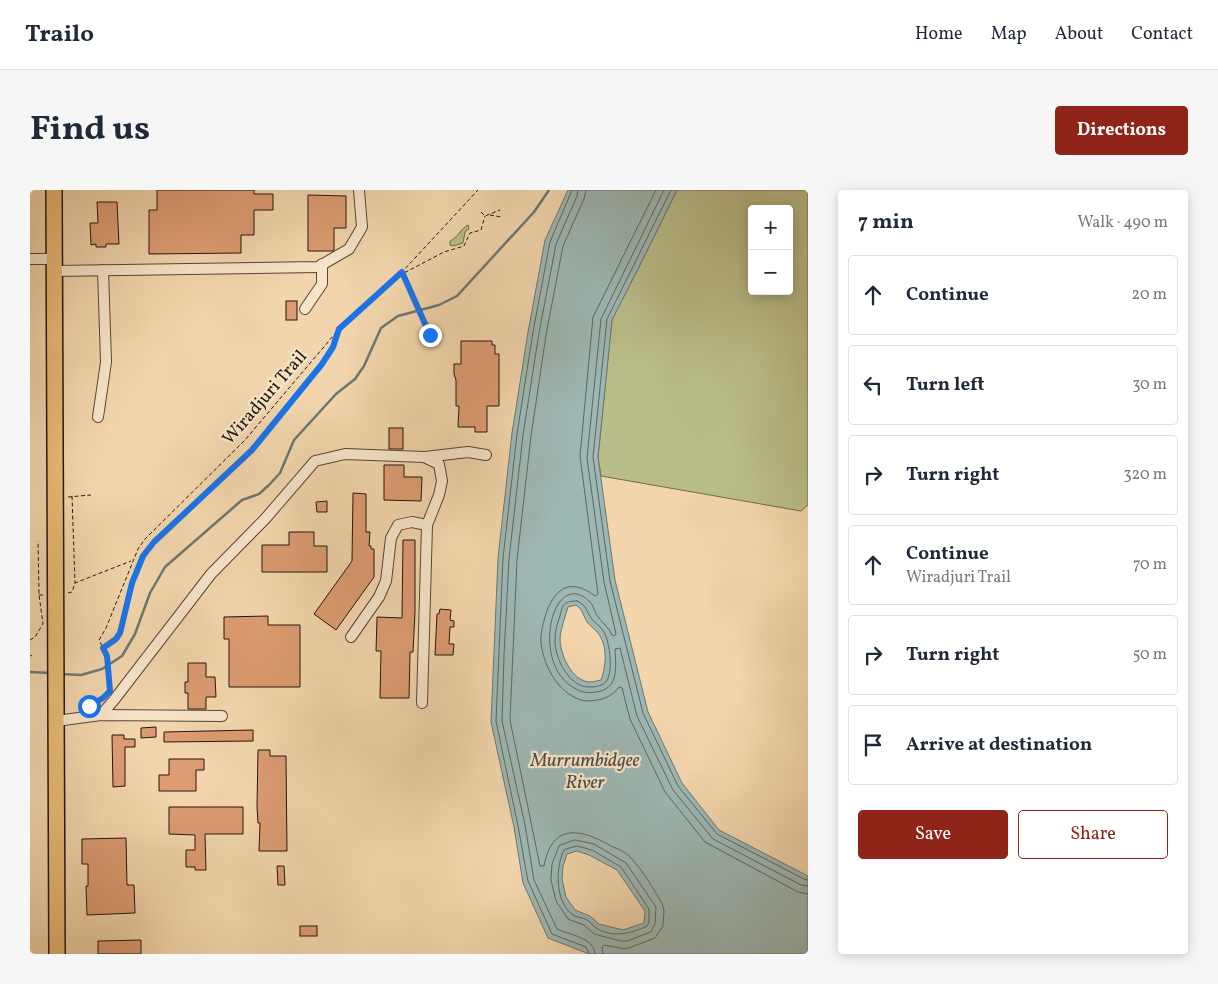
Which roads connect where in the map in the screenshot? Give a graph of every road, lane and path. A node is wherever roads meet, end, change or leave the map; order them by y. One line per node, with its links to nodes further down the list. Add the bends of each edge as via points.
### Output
1 (54, 190): 11 (highway)
2 (359, 190): 10 (street, via 362,227 349,249)
3 (478, 190): 13 (path, Wiradjuri Trail)
4 (500, 210): 6 (path)
5 (481, 212): 7 (path)
6 (490, 215): 7 (path); 8 (path)
7 (485, 216): 13 (path, via 481,230 470,233 464,246)
8 (501, 217)
9 (30, 259): 11 (street)
10 (322, 264): 12 (street, via 318,267); 14 (street, via 322,284)
11 (54, 265): 12 (street); 22 (highway)
12 (103, 270): 17 (street, via 106,362)
13 (402, 272): 15 (path, Wiradjuri Trail); 16 (path)
14 (305, 309)
15 (339, 329): 25 (path, Wiradjuri Trail, via 245,440 145,539); 32 (path, via 322,364 259,441 149,548 130,588 120,633)
16 (430, 335)
17 (98, 417)
18 (486, 455): 19 (street, via 468,452)
19 (424, 457): 23 (street, via 439,464 442,481); 34 (street, via 345,454 315,461 211,574)
20 (91, 494): 21 (path)
21 (72, 496): 22 (path); 26 (path)
22 (55, 498): 37 (highway)
23 (427, 525): 30 (street, via 412,522 398,526 391,538 386,581 379,597); 33 (street)
24 (38, 542): 29 (path)
25 (132, 561): 26 (path); 32 (path, Wiradjuri Trail, via 99,640)
26 (75, 583): 27 (path)
27 (72, 592)
28 (46, 595): 29 (path)
29 (38, 596): 31 (path, via 43,624)
30 (351, 637)
31 (30, 640)
32 (103, 648): 36 (path, via 107,656 108,695 79,710)
33 (422, 703)
34 (101, 715): 35 (street); 36 (street)
35 (222, 716)
36 (72, 719): 37 (street)
37 (56, 721): 38 (highway)
38 (57, 954)

